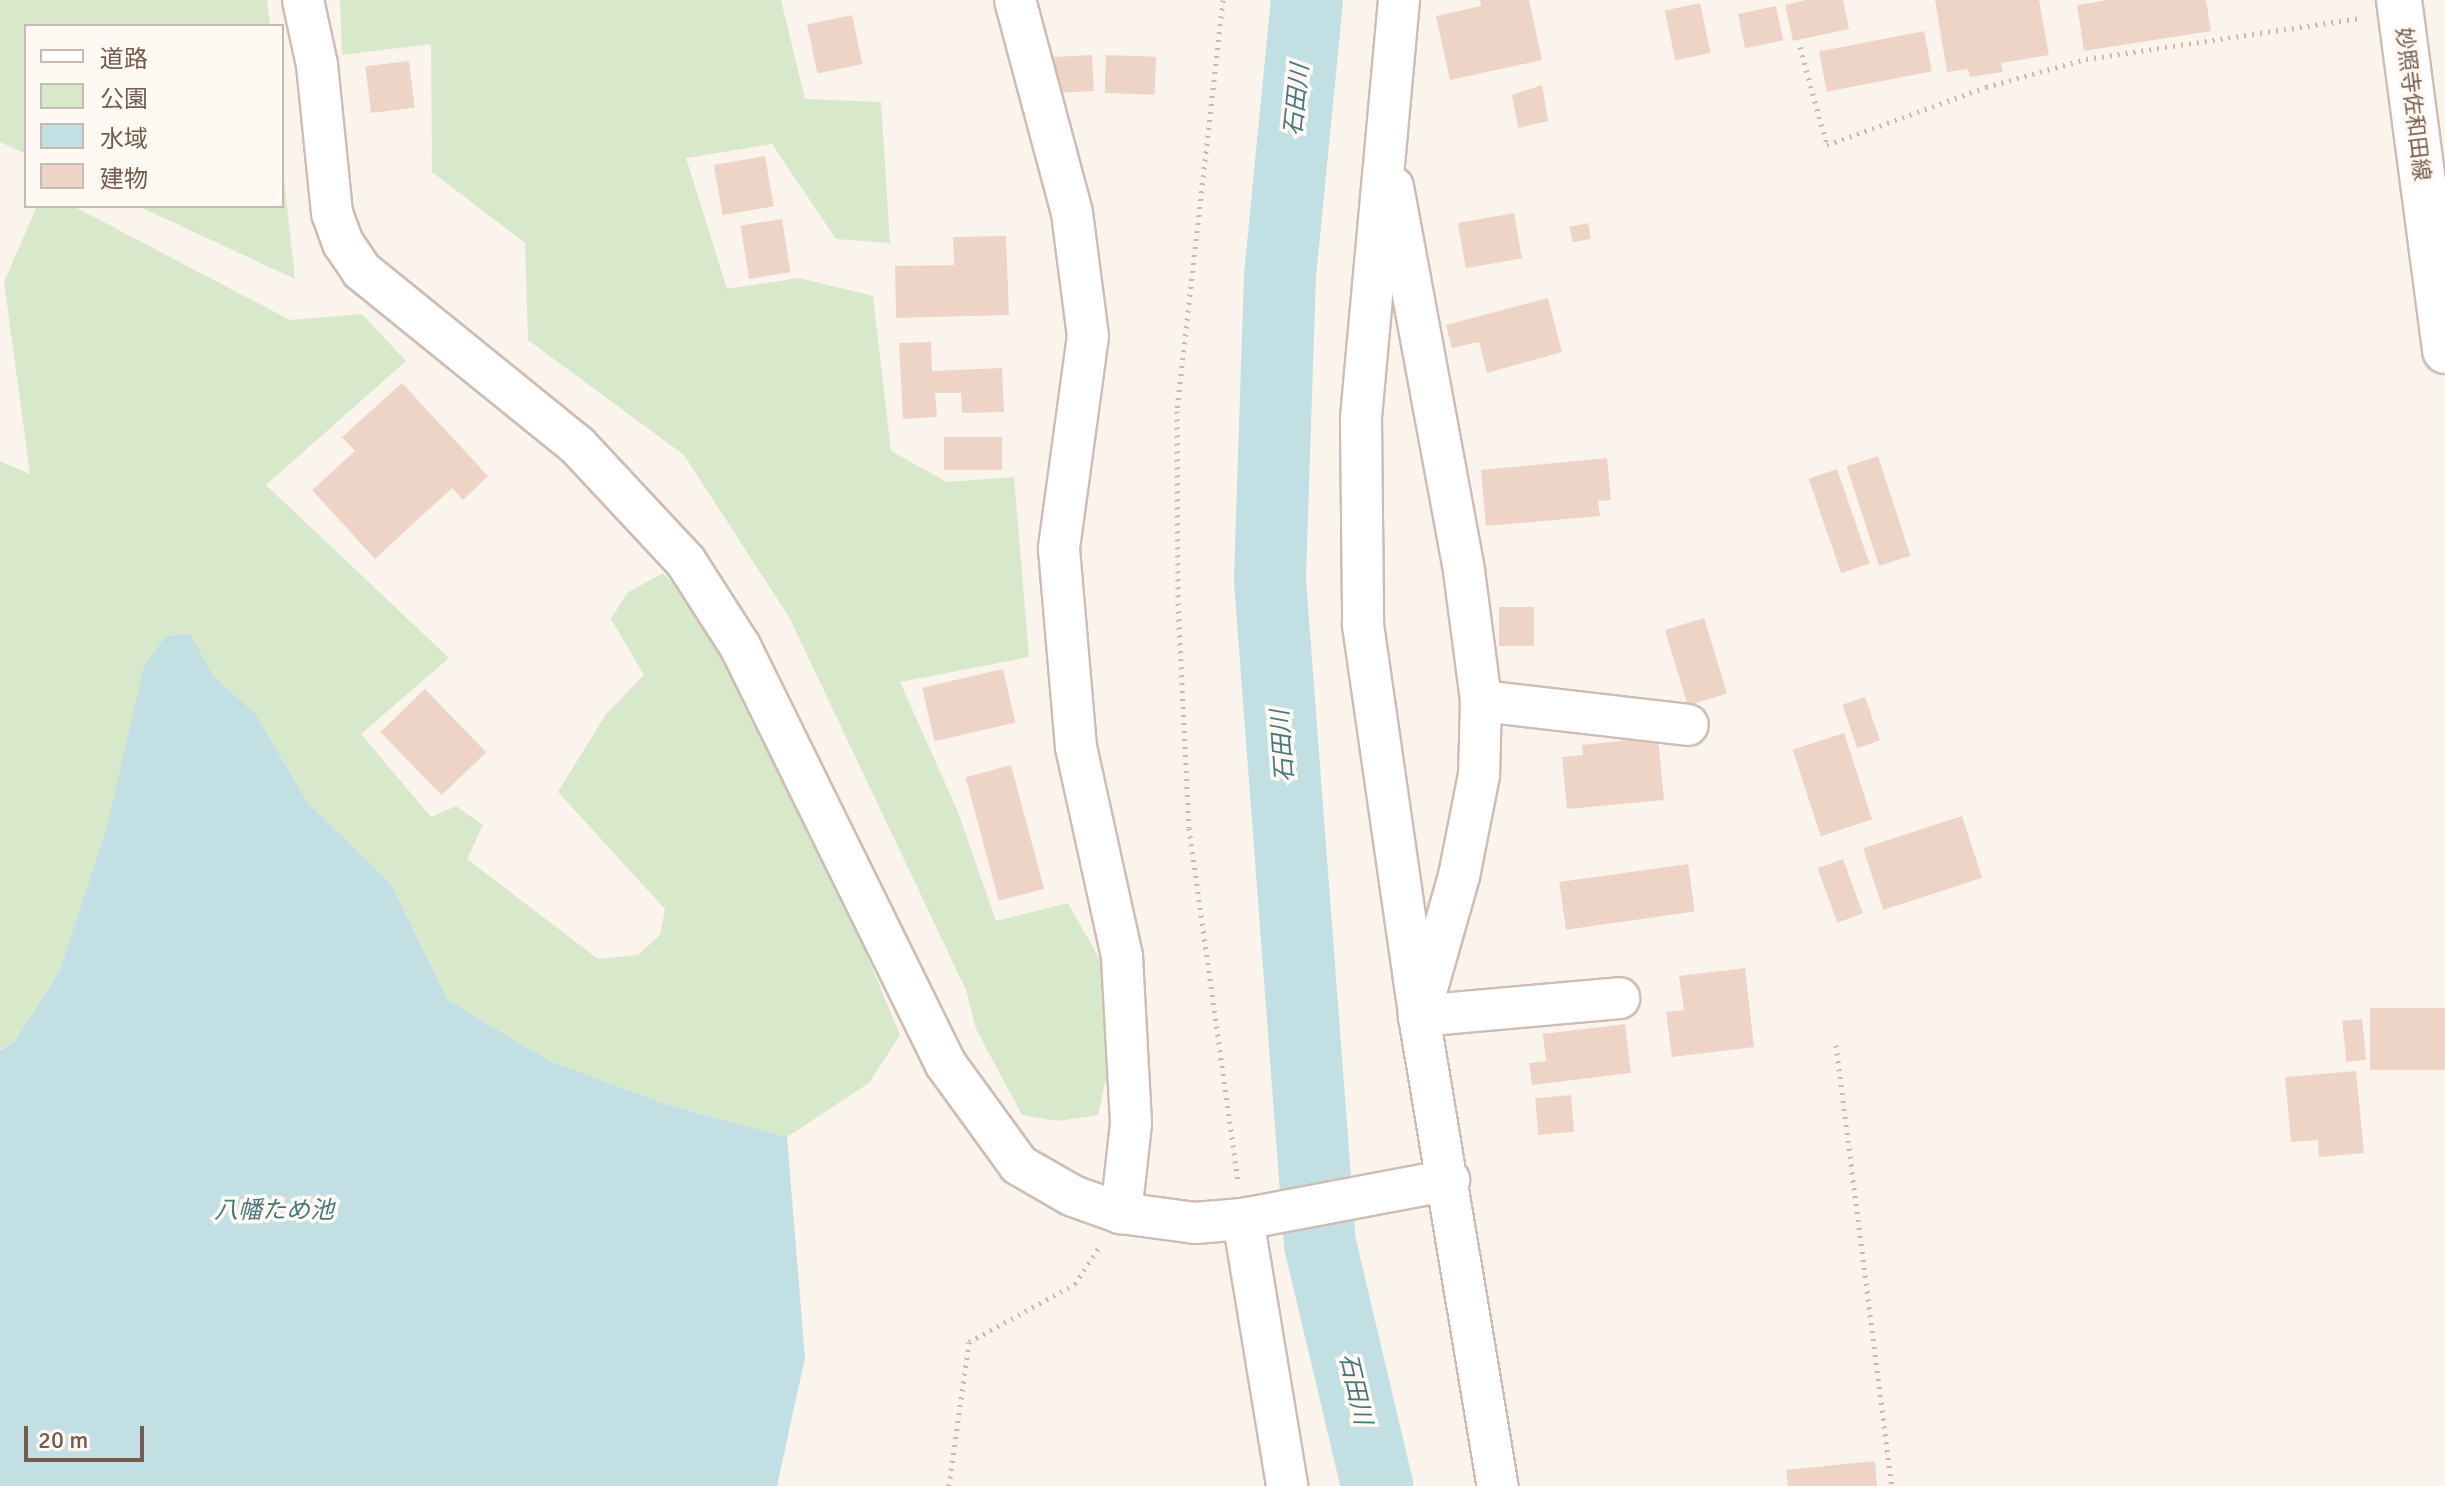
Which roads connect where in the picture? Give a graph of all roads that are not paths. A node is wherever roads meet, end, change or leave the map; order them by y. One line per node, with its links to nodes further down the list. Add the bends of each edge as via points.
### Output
1 (303, 0): 12 (street, via 317,65 332,213 343,243 362,271 578,446 686,562 740,646 945,1063 981,1118 1019,1165 1073,1196)
2 (1015, 0): 12 (street, via 1072,213 1088,336 1059,549 1076,747 1122,957 1131,1124)
3 (1399, 0): 5 (street)
4 (2400, 7): 6 (main road, 妙照寺佐和田線)
5 (1383, 140): 7 (street, via 1464,571); 10 (street, via 1361,419 1363,625)
6 (2445, 351)
7 (1481, 701): 8 (street); 10 (street, via 1476,789 1459,876)
8 (1688, 725)
9 (1619, 998): 10 (street)
10 (1419, 1016): 11 (street)
11 (1435, 1183): 13 (street); 15 (street)
12 (1121, 1213): 13 (street, via 1195,1223)
13 (1255, 1217): 14 (street)
14 (1287, 1486)
15 (1498, 1486)

